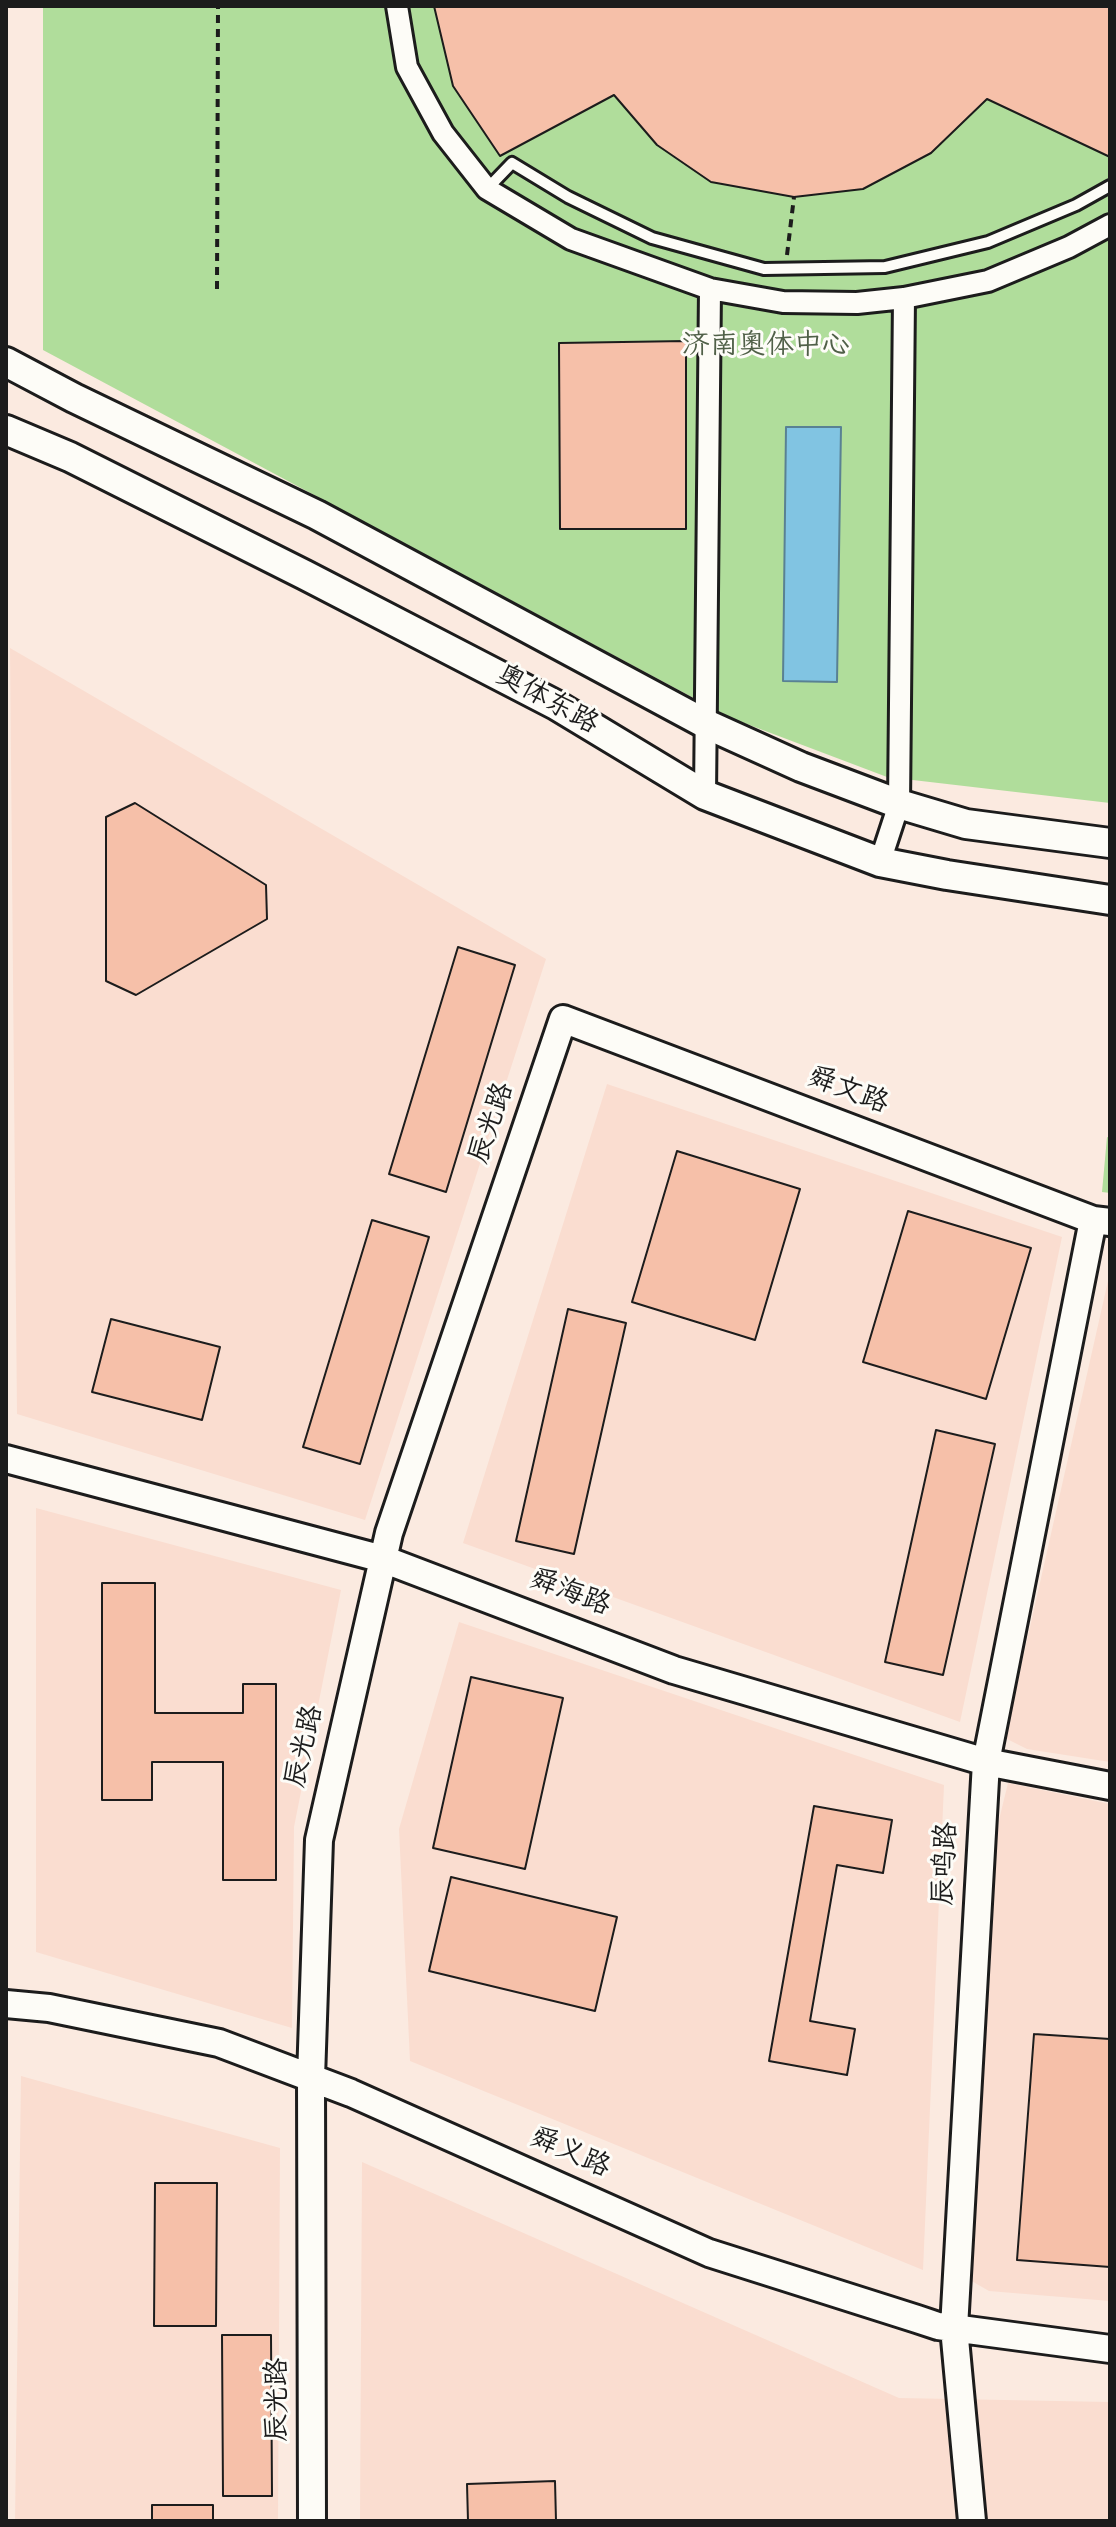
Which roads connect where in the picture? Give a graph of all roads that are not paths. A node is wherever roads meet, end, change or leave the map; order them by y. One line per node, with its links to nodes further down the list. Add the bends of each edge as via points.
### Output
1 (397, 6): 3 (street, via 407,67 443,133)
2 (1110, 186): 3 (lane, via 988,242 885,267 764,269 652,238 512,163)
3 (487, 189): 5 (street, via 571,239)
4 (1110, 225): 6 (street, via 988,281)
5 (710, 289): 6 (street, via 783,302); 9 (street)
6 (904, 298): 11 (street)
7 (6, 362): 9 (main road, via 317,515)
8 (6, 430): 10 (main road, 奥体东路, via 70,457 556,705)
9 (706, 724): 10 (street); 11 (main road)
10 (705, 795): 13 (main road, 奥体东路)
11 (899, 804): 12 (main road, via 966,824); 13 (street)
12 (1110, 843)
13 (880, 862): 14 (main road, 奥体东路)
14 (1110, 900)
15 (563, 1019): 16 (street, 舜文路); 18 (street, 辰光路)
16 (1102, 1221): 19 (street, 辰鸣路)
17 (6, 1459): 18 (street, 舜海路)
18 (383, 1559): 19 (street, 舜海路, via 674,1670); 22 (street, 辰光路, via 319,1840)
19 (986, 1762): 20 (street, 舜海路); 23 (street, 辰鸣路)
20 (1110, 1786)
21 (6, 2004): 22 (street, 舜义路, via 219,2043)
22 (311, 2078): 23 (street, 舜义路, via 709,2253); 25 (street, 辰光路)
23 (954, 2328): 24 (street, 舜义路); 26 (street, 辰鸣路)
24 (1110, 2349)
25 (312, 2521)
26 (972, 2521)

